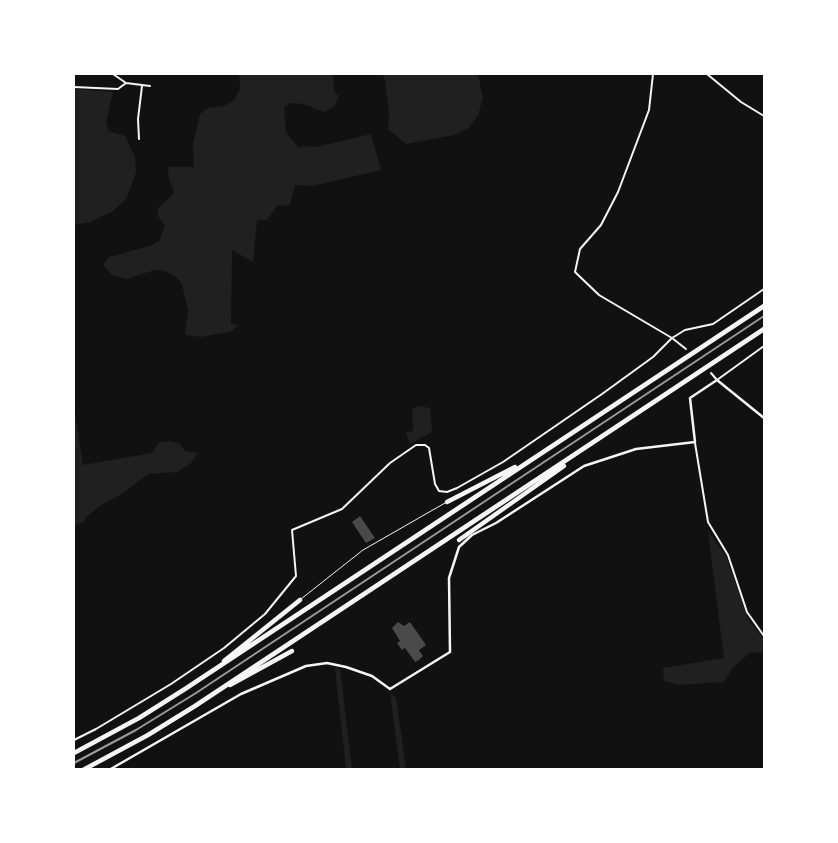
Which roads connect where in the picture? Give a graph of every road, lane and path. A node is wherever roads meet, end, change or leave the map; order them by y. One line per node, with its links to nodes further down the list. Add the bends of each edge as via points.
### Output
1 (113, 74): 4 (street)
2 (653, 74): 13 (street, via 649,110 618,192 601,225 580,249 575,272 599,295)
3 (707, 74): 8 (street, via 741,103)
4 (126, 83): 5 (street); 7 (street, via 118,89)
5 (142, 86): 6 (street); 9 (street)
6 (150, 86)
7 (74, 87)
8 (765, 116)
9 (139, 139)
10 (765, 289): 13 (street, via 713,324)
11 (765, 306): 21 (highway)
12 (765, 330): 20 (highway)
13 (672, 338): 15 (street); 29 (street, via 591,402 457,488 439,491 429,449 425,444 416,445 342,509 292,530 296,576 265,614 171,684)
14 (765, 346): 17 (street)
15 (686, 349)
16 (711, 373): 17 (street)
17 (717, 380): 18 (street); 19 (street, via 690,398)
18 (765, 418)
19 (695, 442): 25 (street, via 708,522 728,555 747,612); 32 (street, via 636,449 584,466 472,535 459,547 449,578 450,652 390,689 364,673 317,663 241,694)
20 (580, 452): 23 (highway); 28 (highway)
21 (528, 461): 22 (highway); 27 (highway)
22 (447, 502): 24 (lane, via 363,550)
23 (459, 540)
24 (300, 600): 27 (highway)
25 (765, 636)
26 (292, 651): 28 (highway)
27 (213, 671): 30 (highway)
28 (222, 688): 31 (highway)
29 (74, 740)
30 (74, 753)
31 (83, 769)
32 (108, 769)

